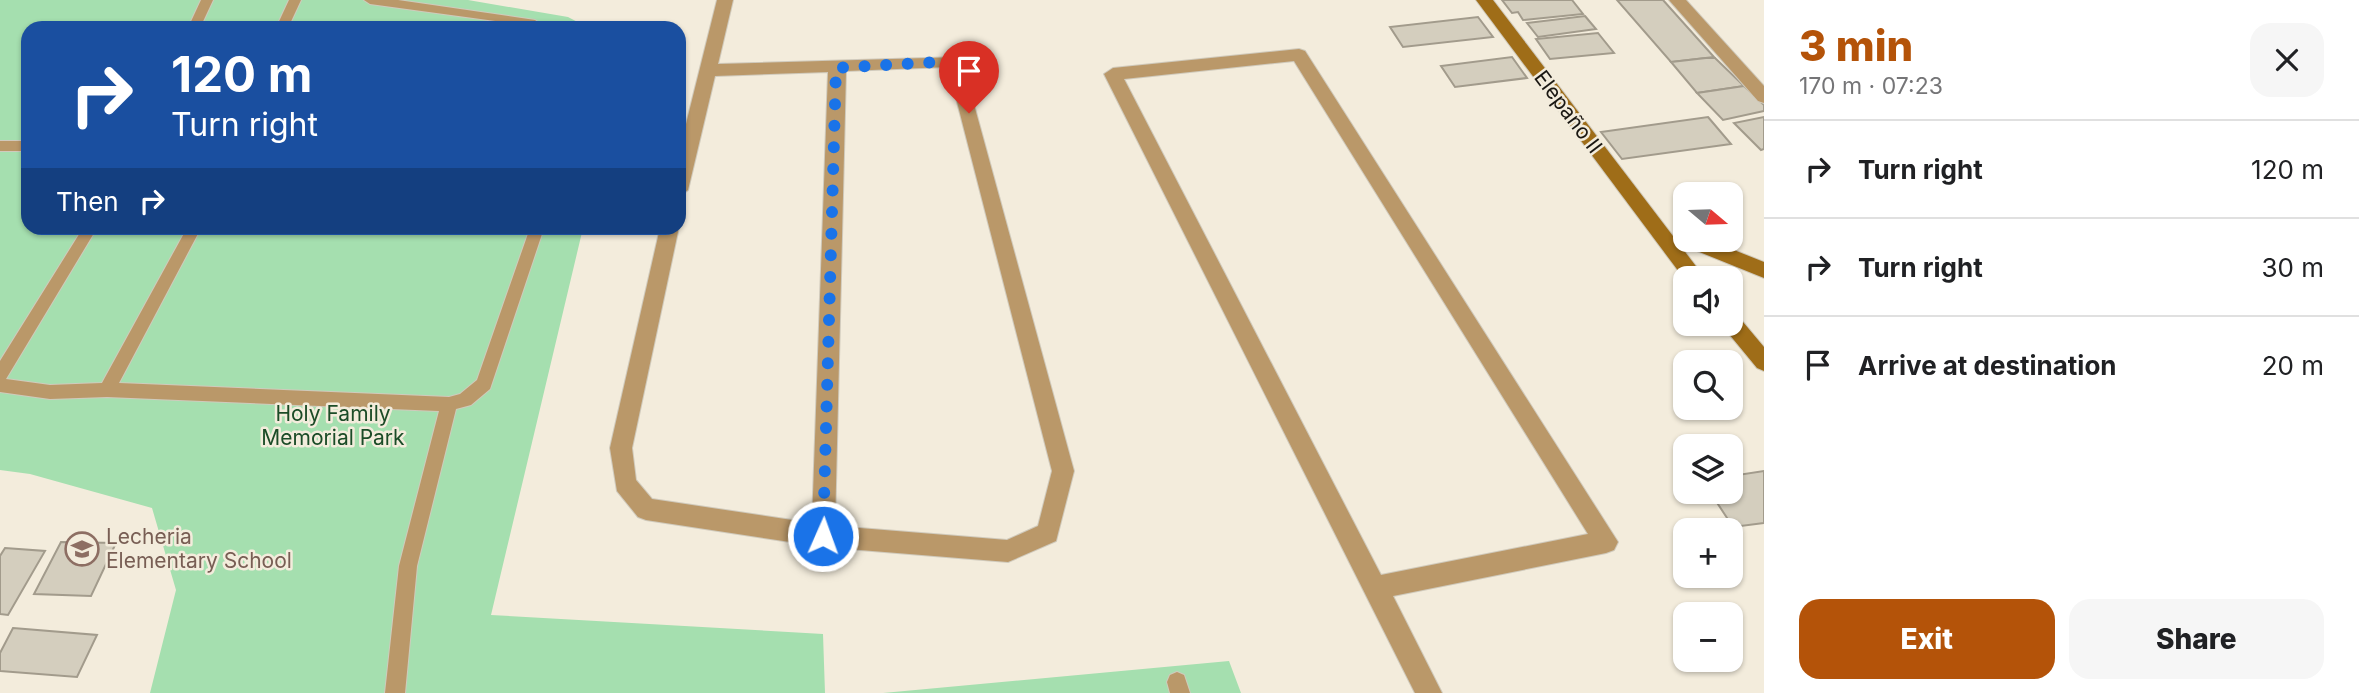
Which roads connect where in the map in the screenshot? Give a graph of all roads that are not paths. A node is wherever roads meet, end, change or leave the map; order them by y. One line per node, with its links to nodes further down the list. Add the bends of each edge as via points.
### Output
1 (207, 0): 7 (lane)
2 (295, 0): 8 (lane)
3 (370, 0): 9 (lane)
4 (725, 0): 11 (street)
5 (1484, 0): 16 (street, Elepaño II)
6 (1677, 0): 12 (street)
7 (197, 21)
8 (285, 21)
9 (514, 21)
10 (836, 68): 11 (street); 31 (street); 31 (street, via 955,61 1063,471 1048,533 1008,551)
11 (706, 70): 15 (street)
12 (1764, 97)
13 (0, 146): 14 (lane)
14 (21, 146)
15 (686, 159)
16 (1652, 225): 17 (street); 23 (street, Elepaño II)
17 (1673, 233)
18 (86, 235): 27 (lane)
19 (190, 235): 29 (lane)
20 (535, 235): 30 (lane, via 484,384 465,400)
21 (668, 235): 31 (street, via 621,448 625,484 646,509)
22 (1719, 252): 24 (street)
23 (1685, 266)
24 (1764, 270)
25 (1743, 336): 26 (street)
26 (1764, 362)
27 (0, 375)
28 (0, 385): 29 (lane, via 50,392)
29 (107, 390): 30 (lane)
30 (449, 404): 33 (lane, via 408,566)
31 (823, 536)
32 (1375, 588): 32 (street, via 1150,148 1113,74 1299,55 1606,542); 34 (street)
33 (396, 693)
34 (1429, 693)

